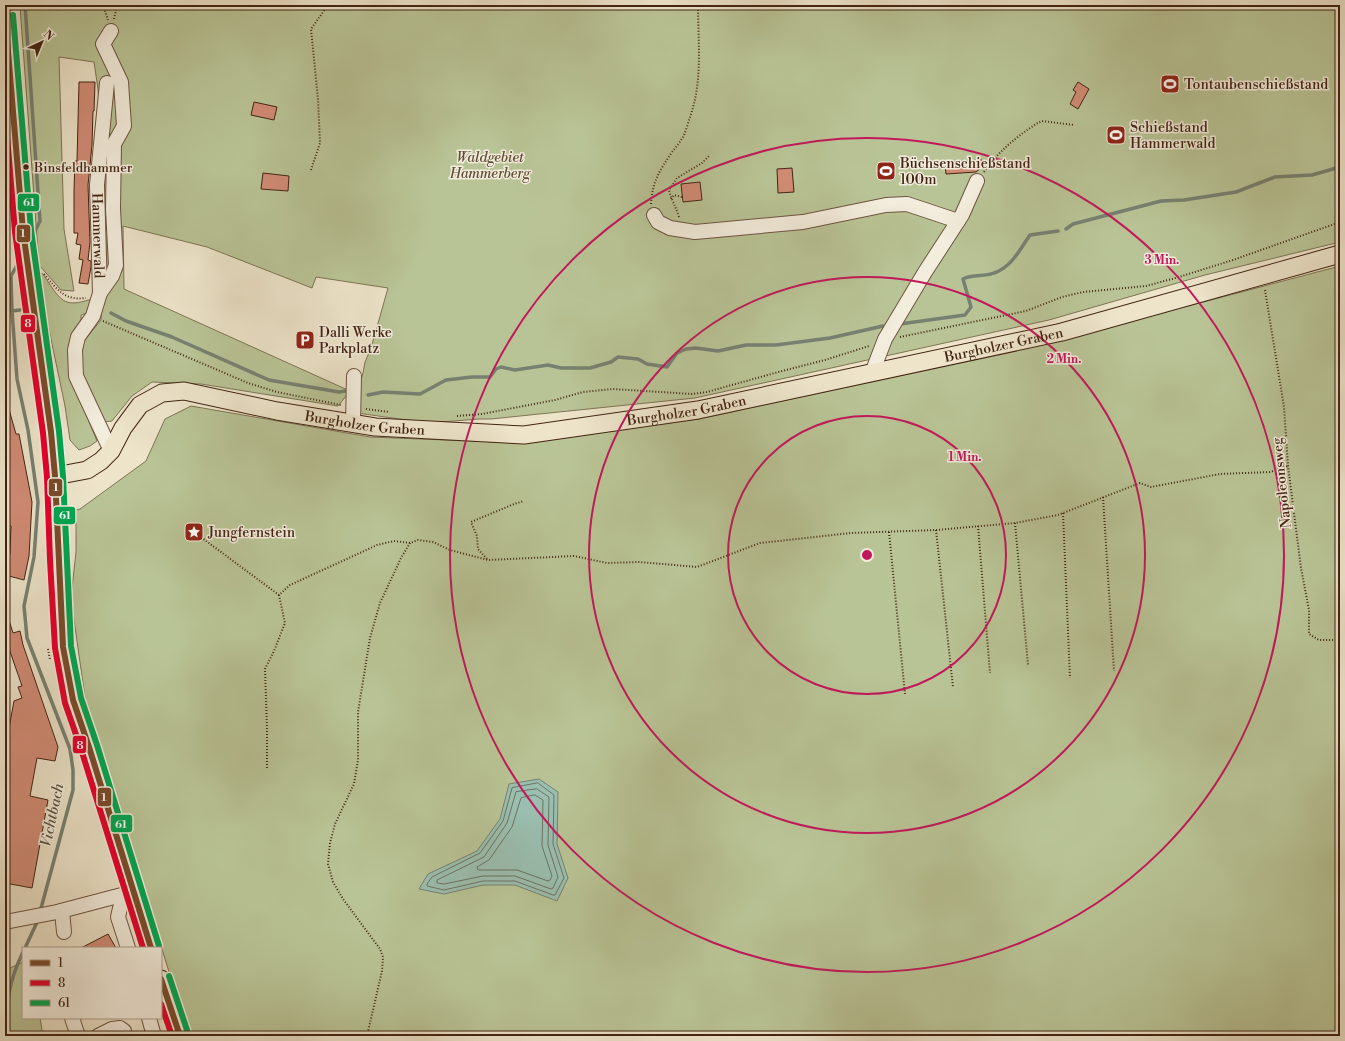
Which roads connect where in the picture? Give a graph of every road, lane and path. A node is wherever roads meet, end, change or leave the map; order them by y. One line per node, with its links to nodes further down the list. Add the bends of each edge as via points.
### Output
1 (328, 5): 8 (path, via 311,29 320,143)
2 (698, 5): 12 (path, via 699,65 691,116 682,137 654,182 651,205)
3 (5, 16): 17 (main road, via 23,231)
4 (111, 31): 18 (street, Hammerwald, via 103,44 121,82 124,126 114,144 113,209 116,265)
5 (107, 82): 18 (street, Hammerwald, via 97,185)
6 (1074, 125): 9 (path, via 1042,122 1036,124 1006,146)
7 (710, 155): 11 (path, via 677,178 669,190)
8 (311, 170)
9 (977, 181): 13 (street)
10 (682, 197): 11 (path, via 674,195)
11 (671, 199): 15 (path, via 680,218)
12 (654, 215): 15 (street, via 658,222)
13 (958, 221): 15 (street, via 907,204 886,205 802,222 695,232); 21 (street)
14 (1340, 222): 21 (path, via 1179,278 1146,286 1083,292 1026,311 912,336)
15 (680, 230)
16 (1340, 254): 22 (main road, Burgholzer Graben, via 1062,332)
17 (35, 272): 18 (path, via 59,292 76,299); 29 (main road)
18 (100, 293): 20 (street, Hammerwald)
19 (1267, 297): 28 (path, Napoleonsweg, via 1284,407)
20 (92, 316): 25 (path, via 248,383 277,392 336,404); 27 (street, Hammerwald, via 78,337 75,350 76,376)
21 (885, 339): 22 (street); 26 (path, via 824,360 707,392 583,392 482,414)
22 (872, 373): 25 (main road, Burgholzer Graben, via 698,410 524,435 375,426)
23 (354, 376): 25 (street)
24 (395, 413): 25 (path)
25 (353, 415): 27 (main road, Burgholzer Graben, via 277,411 184,391 162,393 140,406)
26 (455, 416)
27 (110, 451): 29 (main road, Burgholzer Graben, via 87,470)
28 (1288, 466): 30 (path, via 1270,472 1220,474 1152,487 1140,483); 41 (path, Napoleonsweg, via 1309,610 1309,634 1319,640)
29 (55, 476): 49 (main road, via 63,647 72,700 121,849)
30 (1104, 497): 32 (path); 43 (path)
31 (524, 501): 39 (path, via 471,522 477,536 478,549)
32 (1063, 513): 33 (path); 45 (path)
33 (1015, 523): 34 (path); 42 (path)
34 (978, 526): 35 (path); 44 (path)
35 (936, 530): 37 (path); 46 (path)
36 (194, 532): 40 (path)
37 (889, 532): 39 (path, via 851,533 760,543 697,567 639,562 607,563 574,556); 47 (path)
38 (410, 543): 39 (path, via 418,540 433,542 450,550); 40 (path, via 377,545 290,585); 63 (path, via 380,603 370,638 358,712 358,760 354,784 335,824 328,864 333,882 343,899 380,949 383,957)
39 (488, 560)
40 (279, 595): 48 (path, via 285,623 266,669)
41 (1340, 640)
42 (1028, 665)
43 (1114, 671)
44 (990, 673)
45 (1070, 678)
46 (952, 687)
47 (905, 694)
48 (267, 768)
49 (128, 894): 50 (street); 53 (street, via 118,917); 54 (main road)
50 (59, 911): 51 (street); 52 (street)
51 (5, 922)
52 (64, 932)
53 (128, 947)
54 (151, 947)
55 (162, 982): 62 (main road)
56 (72, 1019): 59 (street)
57 (149, 1019): 61 (street)
58 (122, 1027): 60 (street)
59 (78, 1036)
60 (98, 1036)
61 (154, 1036)
62 (180, 1036)
63 (367, 1036)

